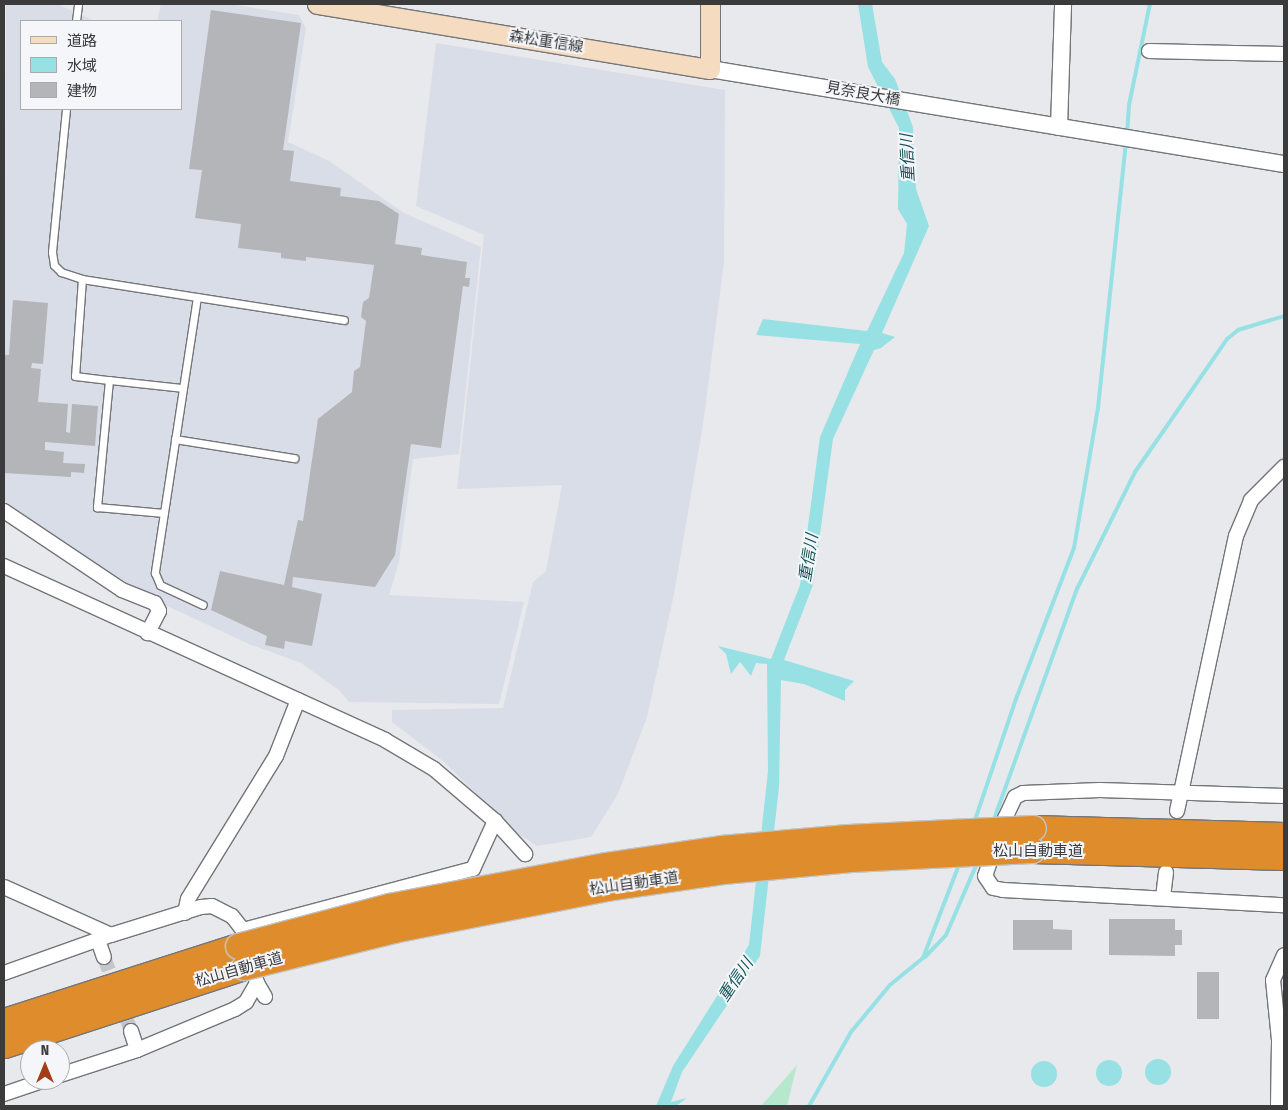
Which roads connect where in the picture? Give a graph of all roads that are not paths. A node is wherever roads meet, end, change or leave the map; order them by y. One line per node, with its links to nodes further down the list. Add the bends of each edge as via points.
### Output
1 (78, 4): 5 (lane)
2 (317, 4): 8 (main road, 森松重信線)
3 (710, 4): 8 (main road)
4 (1063, 4): 10 (street)
5 (76, 20)
6 (1149, 51): 7 (street)
7 (1284, 54)
8 (710, 70): 10 (street, 見奈良大橋)
9 (66, 110): 12 (lane, via 53,262 61,272)
10 (1059, 127): 11 (street, 見奈良大橋)
11 (1284, 164)
12 (82, 279): 13 (lane); 15 (lane, via 75,376)
13 (197, 296): 14 (lane); 16 (lane)
14 (344, 320)
15 (109, 380): 16 (lane); 21 (lane, via 97,507)
16 (183, 388): 17 (lane)
17 (175, 439): 18 (lane); 21 (lane)
18 (294, 458)
19 (1284, 467): 26 (street, via 1251,500 1236,536 1216,618)
20 (4, 510): 24 (street, via 122,590 155,604 158,611)
21 (164, 514): 23 (lane, via 156,581)
22 (4, 566): 24 (street)
23 (202, 605)
24 (148, 633): 25 (street)
25 (298, 700): 29 (street, via 385,740 434,769); 38 (street, via 276,756 188,899)
26 (1183, 792): 27 (street); 28 (street); 36 (street, via 1024,793 1015,797 1008,811 985,876 993,888 1003,890)
27 (1284, 796)
28 (1176, 810)
29 (495, 822): 32 (street); 42 (street, via 473,869)
30 (1284, 835): 31 (highway, 松山自動車道)
31 (1033, 839): 33 (highway, 松山自動車道); 42 (highway, 松山自動車道, bridge, via 723,871 607,888)
32 (525, 854)
33 (1284, 858)
34 (1166, 872): 36 (street)
35 (4, 887): 39 (street)
36 (1163, 897): 37 (street)
37 (1284, 905)
38 (185, 913): 39 (street); 42 (street, via 212,906 232,916)
39 (105, 937): 41 (street); 43 (street)
40 (1284, 955): 52 (street, via 1273,980 1279,1040)
41 (104, 957)
42 (246, 957): 44 (street); 45 (highway, 松山自動車道); 47 (highway, 松山自動車道); 48 (street, via 246,1002)
43 (4, 973)
44 (265, 997)
45 (4, 1021)
46 (131, 1031): 48 (street)
47 (4, 1045)
48 (136, 1050): 49 (street)
49 (70, 1072)
50 (20, 1089): 51 (street)
51 (4, 1094)
52 (1278, 1106)

